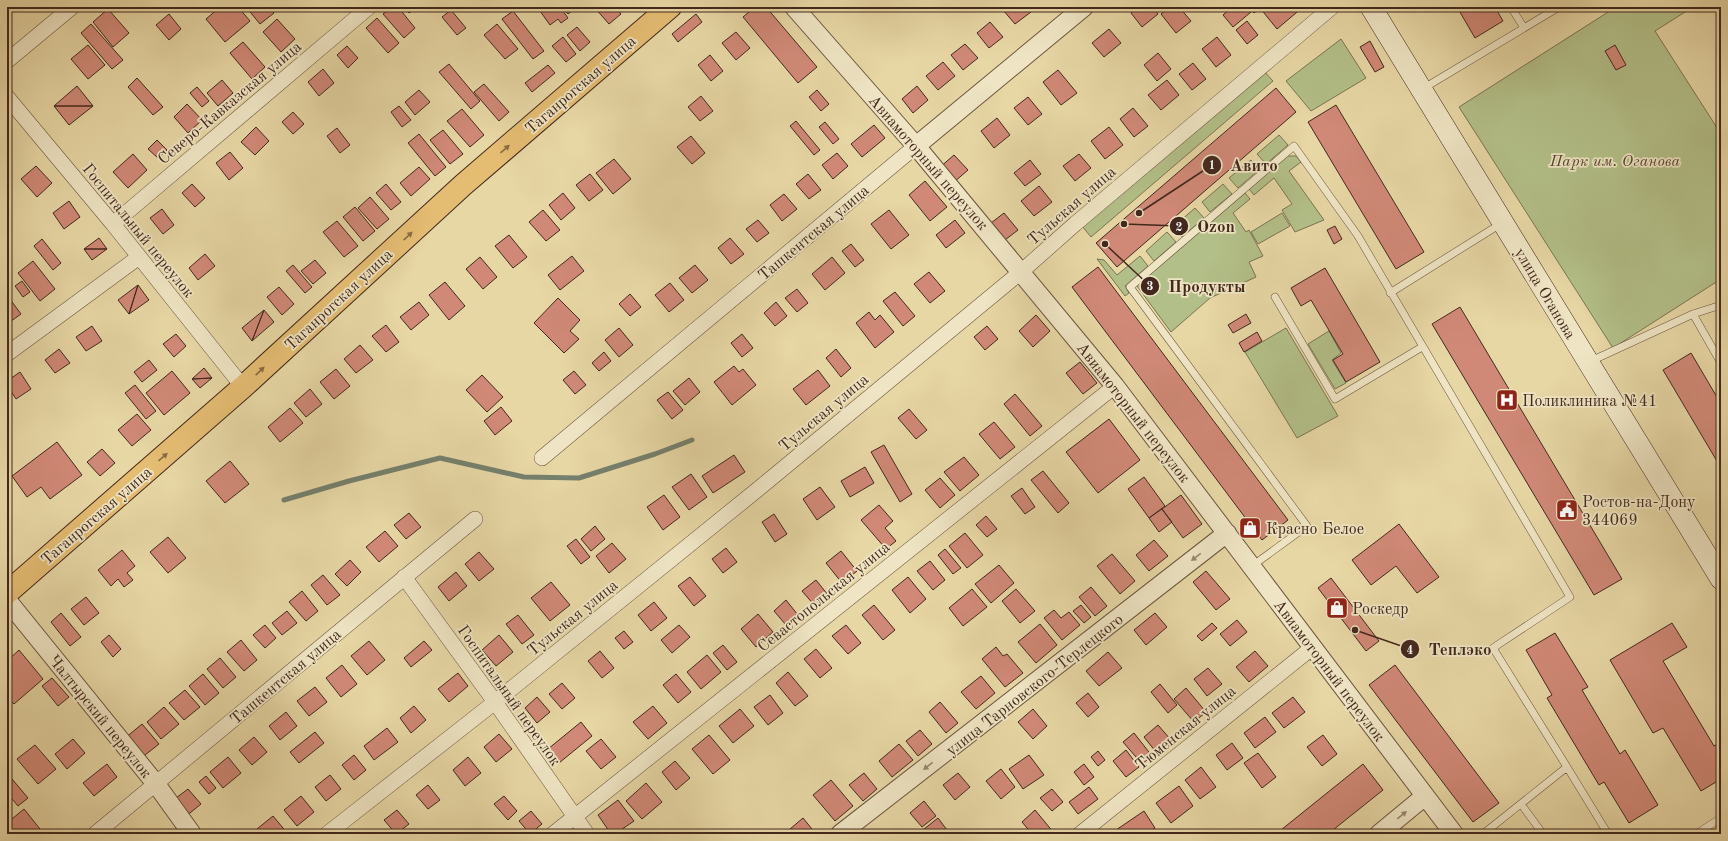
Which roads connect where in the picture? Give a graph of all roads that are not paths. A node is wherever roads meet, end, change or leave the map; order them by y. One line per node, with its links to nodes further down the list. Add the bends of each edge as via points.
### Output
1 (72, 7): 11 (street)
2 (369, 7): 16 (street, Северо-Кавказская улица)
3 (670, 7): 28 (main road, Таганрогская улица, one-way to 3, via 463,185)
4 (794, 7): 14 (street, Авиамоторный переулок)
5 (1084, 7): 14 (street, Ташкентская улица)
6 (1332, 7): 18 (street, Тульская улица)
7 (1371, 7): 12 (main road, улица Оганова)
8 (1511, 7): 10 (lane)
9 (1559, 7): 10 (lane)
10 (1524, 28): 12 (lane)
11 (7, 60)
12 (1422, 89): 15 (main road, улица Оганова)
13 (7, 97): 16 (street, Госпитальный переулок)
14 (916, 146): 18 (street, Авиамоторный переулок); 29 (street, Ташкентская улица)
15 (1503, 222): 19 (lane); 25 (main road, улица Оганова)
16 (113, 224): 17 (street, Госпитальный переулок)
17 (139, 257): 24 (street); 28 (street, Госпитальный переулок)
18 (1022, 271): 27 (street, Авиамоторный переулок); 38 (street, Тульская улица)
19 (1390, 293): 23 (lane); 32 (lane, via 1358,236 1294,146 1130,287 1307,526)
20 (1275, 297): 23 (lane, via 1335,399)
21 (1721, 305): 22 (lane)
22 (1693, 314): 25 (lane); 26 (lane)
23 (1422, 347): 39 (lane, via 1570,597 1493,648)
24 (7, 354)
25 (1589, 362): 34 (main road, улица Оганова)
26 (1721, 363)
27 (1116, 386): 31 (street, Авиамоторный переулок); 43 (street, Севастопольская улица)
28 (243, 387): 35 (main road, Таганрогская улица, one-way to 28)
29 (542, 458)
30 (476, 518): 33 (street, Ташкентская улица)
31 (1227, 533): 32 (street, Авиамоторный переулок); 50 (street, улица Тарновского-Терлецкого, one-way to 50)
32 (1252, 566): 37 (street, Авиамоторный переулок)
33 (404, 577): 38 (street, Госпитальный переулок); 40 (street, Ташкентская улица)
34 (1721, 579)
35 (7, 593)
36 (7, 600): 40 (street, Чалтырский переулок)
37 (1313, 647): 41 (street, Авиамоторный переулок); 51 (street, Тюменская улица)
38 (495, 702): 43 (street, Госпитальный переулок); 47 (street, Тульская улица)
39 (1567, 768): 42 (lane); 56 (lane)
40 (156, 784): 45 (street, Ташкентская улица); 46 (street, Чалтырский переулок)
41 (1425, 796): 52 (street, one-way to 41); 53 (street, Авиамоторный переулок)
42 (1521, 804): 54 (lane); 55 (lane)
43 (575, 817): 48 (street, Севастопольская улица); 49 (street, Госпитальный переулок)
44 (1721, 818): 57 (lane)
45 (95, 834)
46 (192, 834)
47 (328, 834)
48 (554, 834)
49 (587, 834)
50 (840, 834)
51 (1080, 834)
52 (1379, 834)
53 (1454, 834)
54 (1483, 834)
55 (1543, 834)
56 (1608, 834)
57 (1696, 834)

